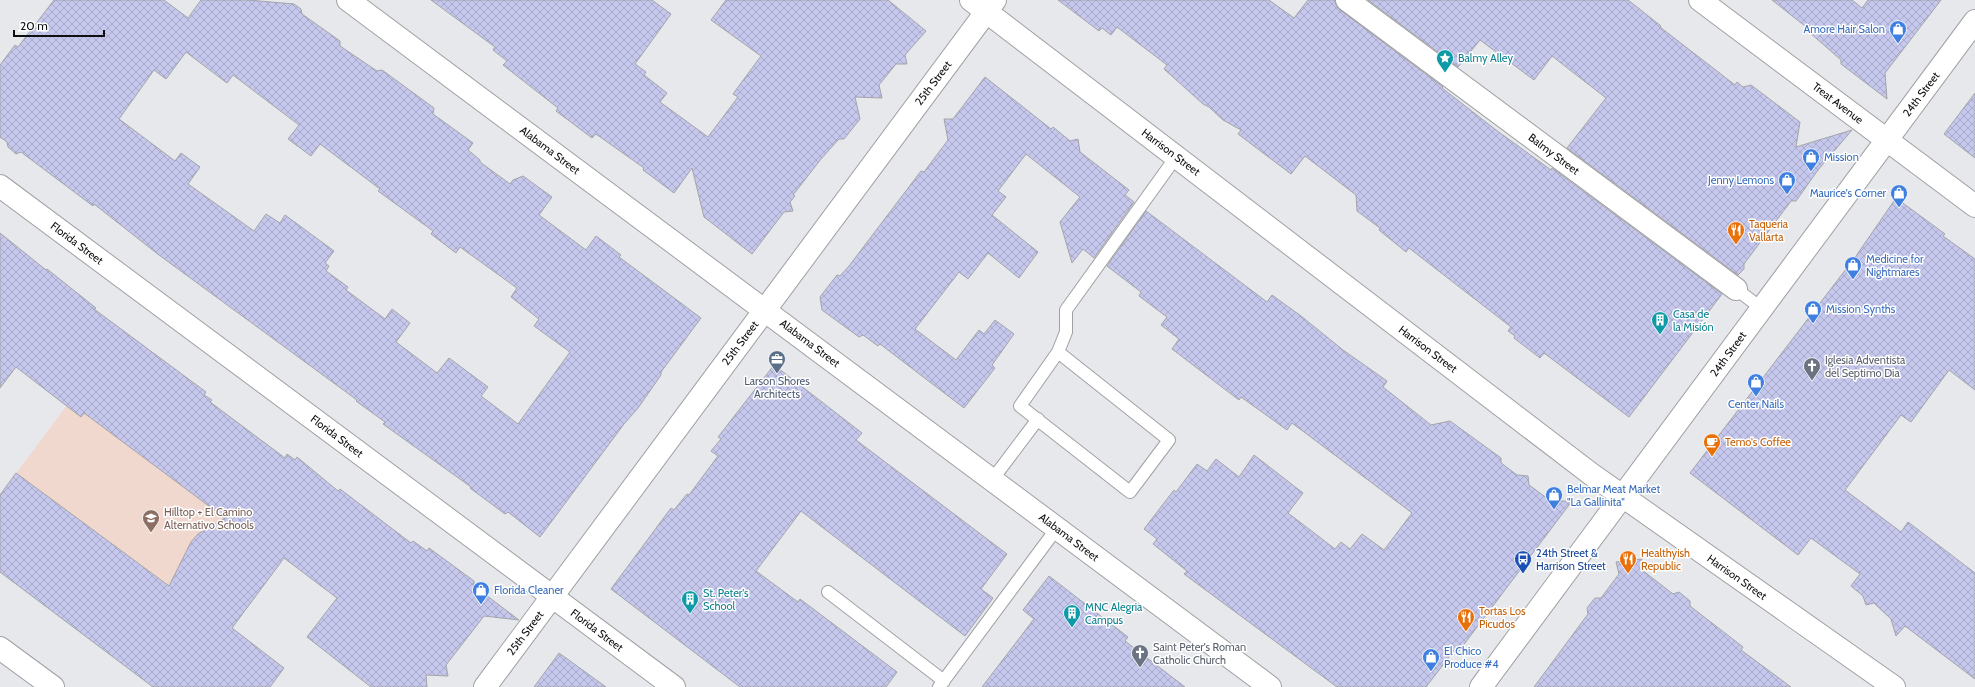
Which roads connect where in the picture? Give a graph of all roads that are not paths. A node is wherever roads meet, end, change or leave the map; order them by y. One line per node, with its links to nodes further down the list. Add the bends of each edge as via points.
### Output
1 (348, 0): 12 (street, Alabama Street)
2 (1347, 0): 10 (street, Balmy Street)
3 (1700, 0): 6 (street, Treat Avenue)
4 (984, 4): 7 (street, Harrison Street); 12 (street, 25th Street)
5 (1975, 21): 6 (street, 24th Street)
6 (1887, 140): 9 (street, Treat Avenue); 11 (street, 24th Street)
7 (1176, 156): 13 (lane, via 1066,310 1066,332); 16 (street, Harrison Street)
8 (0, 186): 19 (street, Florida Street)
9 (1975, 206)
10 (1736, 289): 11 (lane, Balmy Street)
11 (1762, 308): 16 (street, 24th Street)
12 (765, 310): 15 (street, Alabama Street); 19 (street, 25th Street)
13 (1058, 352): 14 (lane, via 1020,406); 14 (lane, via 1169,440 1130,492)
14 (1038, 419): 15 (lane)
15 (992, 480): 17 (street, Alabama Street)
16 (1623, 497): 26 (street, 24th Street); 27 (street, Harrison Street)
17 (1057, 528): 21 (lane); 25 (street, Alabama Street)
18 (828, 592): 21 (lane)
19 (552, 596): 23 (street, 25th Street); 24 (street, Florida Street)
20 (0, 648): 22 (street)
21 (942, 684)
22 (52, 687)
23 (485, 687)
24 (674, 687)
25 (1270, 687)
26 (1481, 687)
27 (1894, 687)

